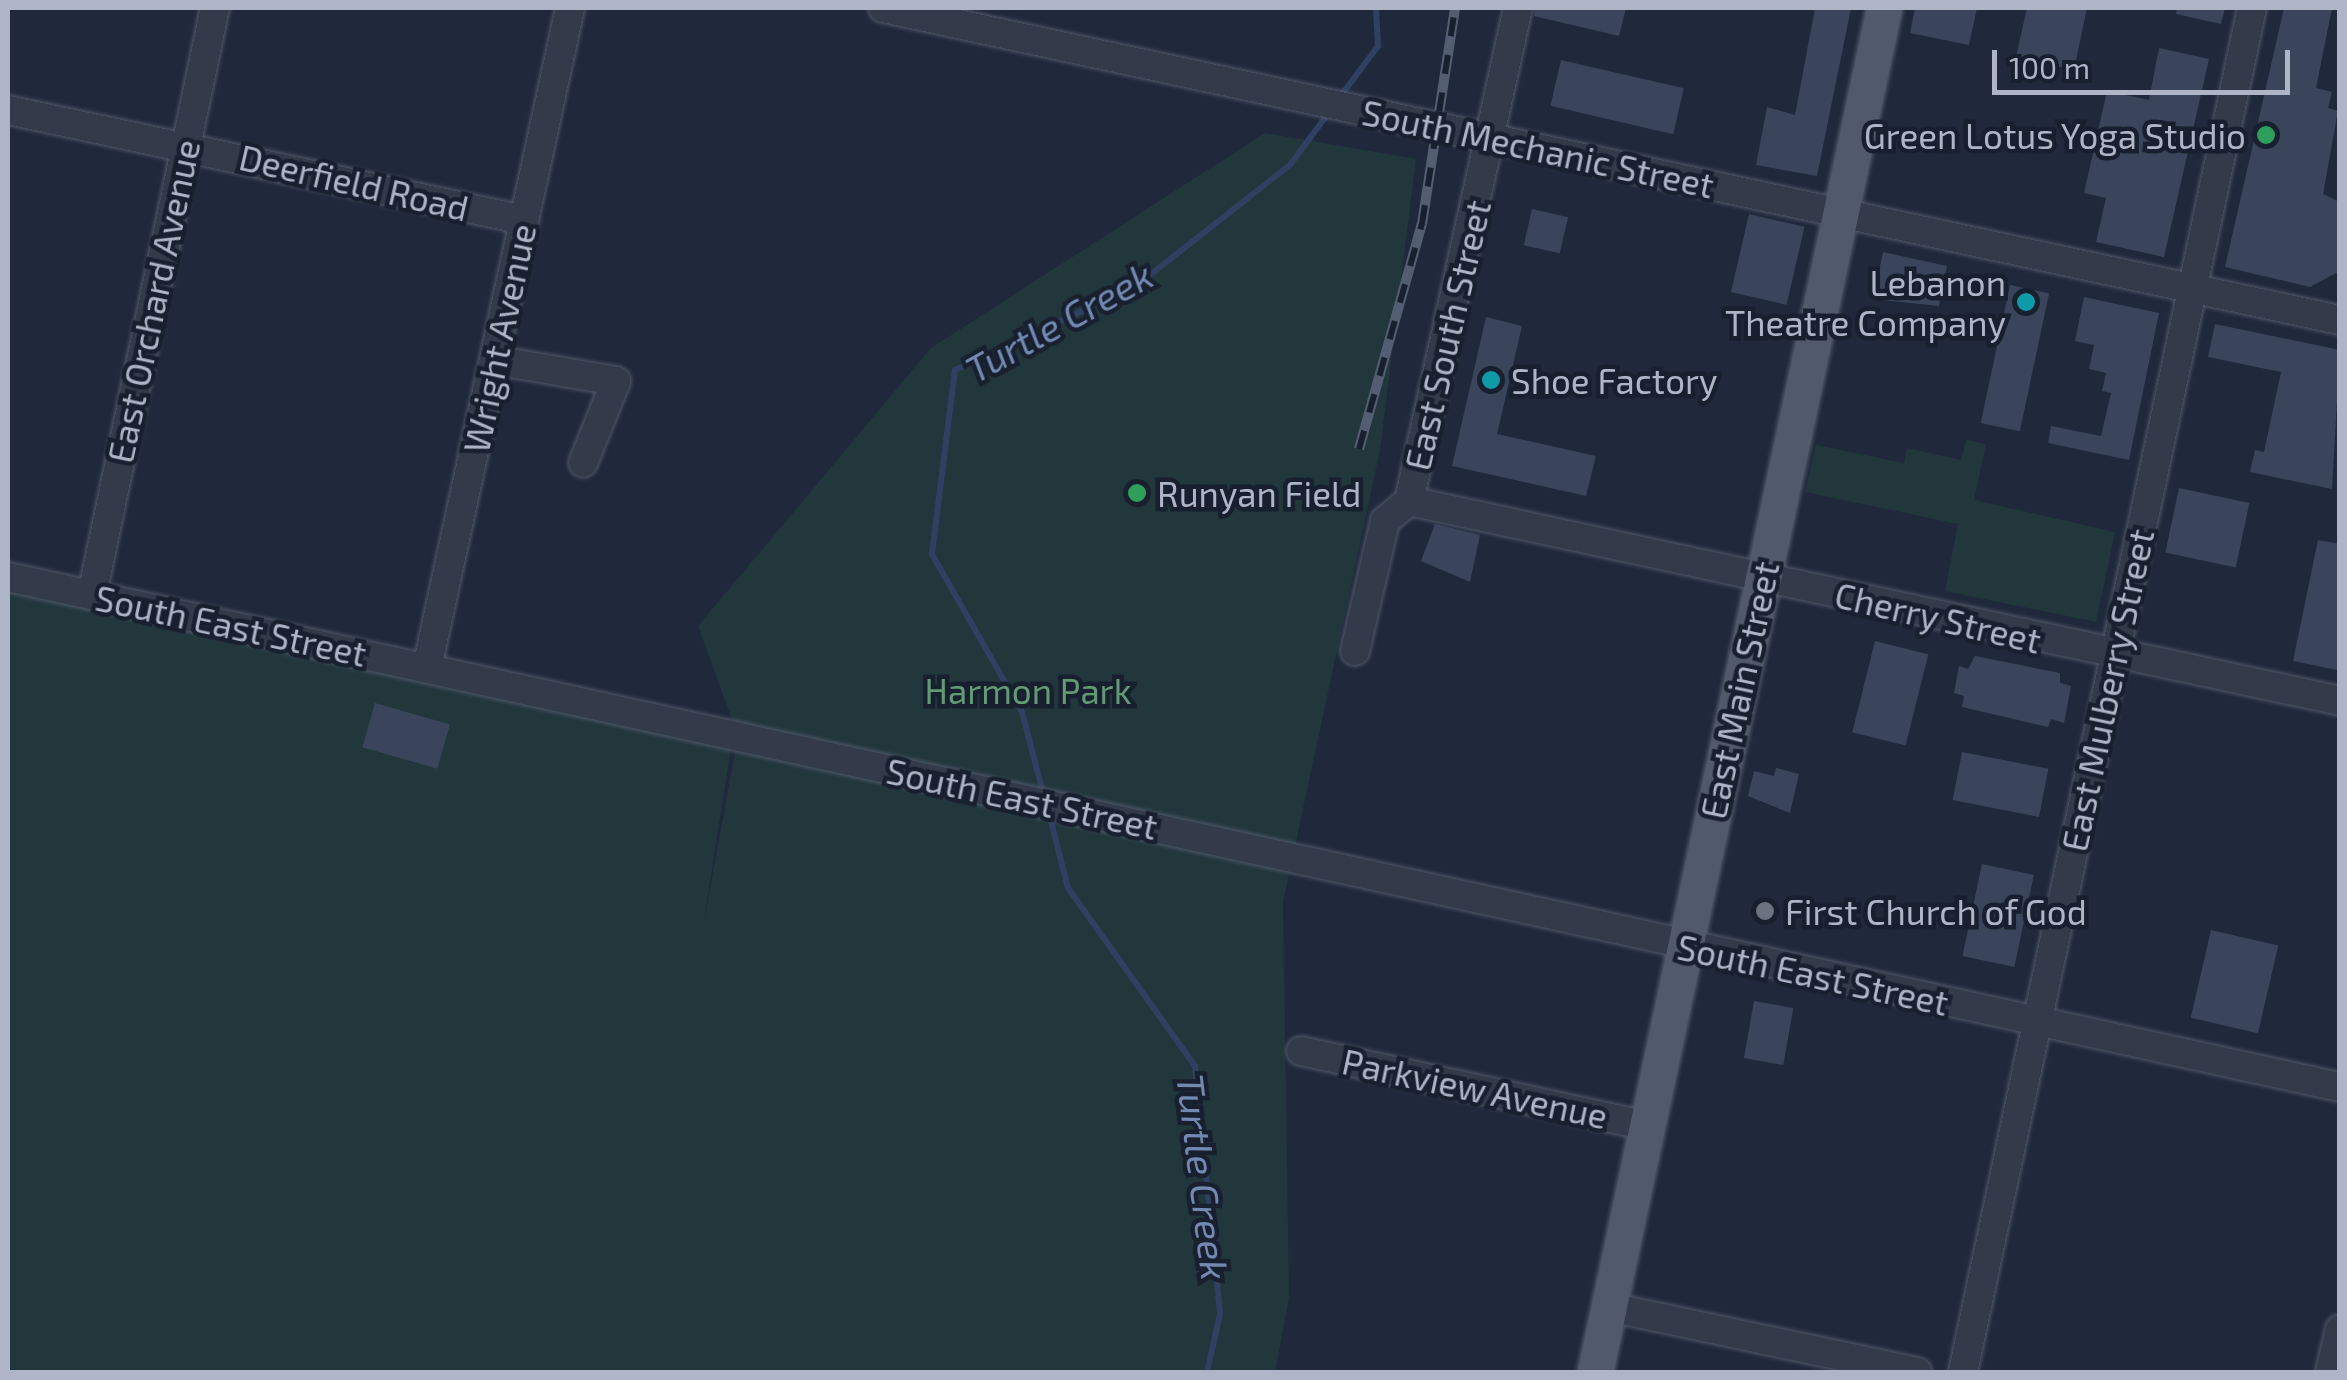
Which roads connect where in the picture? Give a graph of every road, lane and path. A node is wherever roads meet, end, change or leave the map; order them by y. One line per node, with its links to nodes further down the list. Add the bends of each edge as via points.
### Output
1 (216, 8): 9 (street, East Orchard Avenue)
2 (570, 8): 11 (street, Wright Avenue)
3 (883, 8): 8 (street, South Mechanic Street)
4 (1518, 8): 8 (street, East South Street)
5 (1884, 8): 10 (main road, East Main Street)
6 (2252, 8): 12 (street, East Mulberry Street)
7 (8, 110): 9 (street, Deerfield Road)
8 (1492, 138): 10 (street, South Mechanic Street); 16 (street, East South Street)
9 (186, 145): 11 (street, Deerfield Road); 19 (street, East Orchard Avenue)
10 (1838, 214): 12 (street, South Mechanic Street); 18 (main road, East Main Street)
11 (524, 220): 14 (street, Wright Avenue)
12 (2192, 289): 13 (street, South Mechanic Street); 21 (street, East Mulberry Street)
13 (2340, 320)
14 (494, 360): 15 (street, via 616,381); 22 (street, Wright Avenue)
15 (583, 463)
16 (1409, 501): 18 (street, Cherry Street); 20 (street, East South Street, via 1384,521)
17 (8, 576): 19 (street, South East Street)
18 (1762, 577): 21 (street, Cherry Street); 24 (main road, East Main Street)
19 (92, 595): 22 (street, South East Street)
20 (1355, 651)
21 (2114, 656): 23 (street, Cherry Street); 25 (street, East Mulberry Street)
22 (427, 668): 24 (street, South East Street)
23 (2340, 701)
24 (1685, 947): 25 (street, South East Street); 28 (main road, East Main Street)
25 (2036, 1021): 27 (street, South East Street); 33 (street, East Mulberry Street)
26 (1301, 1050): 28 (street, Parkview Avenue)
27 (2340, 1087)
28 (1648, 1126): 29 (main road, East Main Street)
29 (1608, 1307): 31 (main road, East Main Street); 32 (street)
30 (2340, 1328): 34 (street)
31 (1595, 1372)
32 (1918, 1372)
33 (1963, 1372)
34 (2330, 1372)

